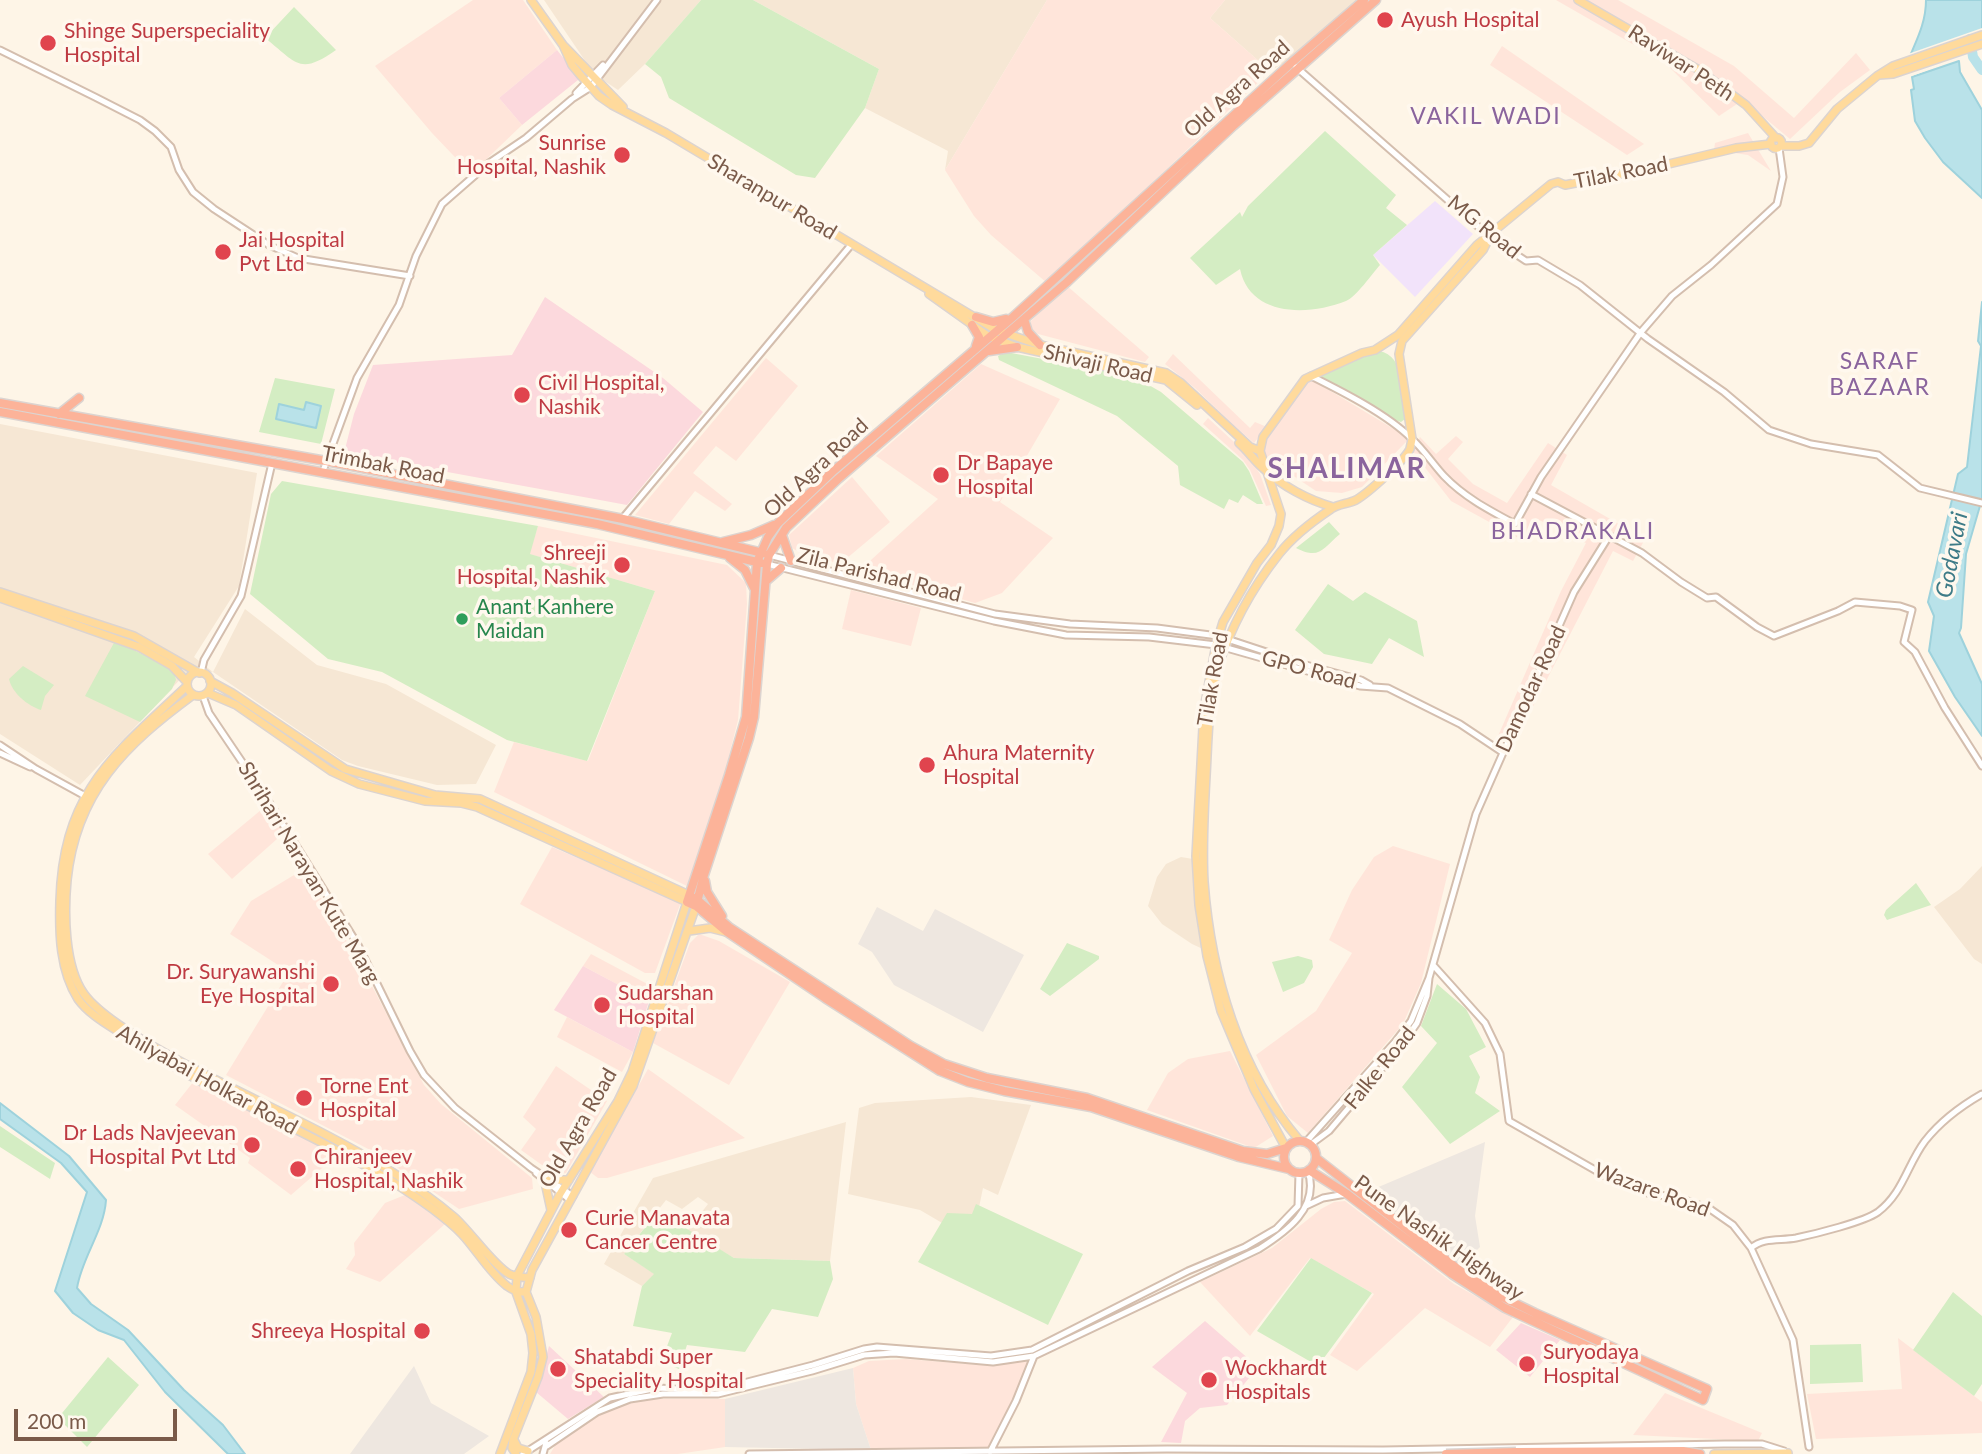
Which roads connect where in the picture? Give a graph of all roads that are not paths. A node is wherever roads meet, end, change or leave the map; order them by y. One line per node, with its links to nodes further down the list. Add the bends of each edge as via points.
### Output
1 (531, 0): 11 (main road, Sharanpur Road, via 572,65)
2 (657, 0): 11 (street)
3 (1364, 0): 9 (highway, Old Agra Road)
4 (1376, 0): 9 (highway, Old Agra Road)
5 (1578, 0): 13 (main road, Raviwar Peth, via 1699,69 1746,106)
6 (1982, 35): 10 (main road)
7 (1982, 44): 10 (main road)
8 (0, 50): 17 (street, via 140,120 171,147 193,192 269,245 298,257)
9 (1294, 66): 15 (street, MG Road); 18 (highway, Old Agra Road); 19 (highway, Old Agra Road)
10 (1893, 70): 14 (main road, via 1877,76 1837,109 1809,143)
11 (589, 79): 12 (main road, Sharanpur Road); 12 (street); 17 (street, via 572,99 442,204)
12 (600, 90): 16 (main road, Sharanpur Road, via 612,105)
13 (1773, 141): 14 (main road, Raviwar Peth, via 1781,140); 15 (main road, Tilak Road, via 1565,185 1551,184)
14 (1780, 147): 21 (street, via 1783,177 1777,204 1672,296)
15 (1490, 237): 21 (street, MG Road, via 1526,261 1538,260 1580,285); 26 (main road, Tilak Road, via 1477,245); 30 (main road, Tilak Road, via 1406,334)
16 (851, 245): 20 (main road, Sharanpur Road); 45 (street)
17 (410, 276): 38 (street, via 399,305 357,378)
18 (1013, 317): 20 (highway, via 997,323); 22 (highway, Old Agra Road)
19 (1024, 319): 23 (highway, Old Agra Road); 25 (highway, via 1025,328)
20 (974, 321): 22 (main road, Sharanpur Road); 27 (highway, via 979,337)
21 (1641, 332): 42 (street); 43 (street, MG Road, via 1769,430 1811,444 1878,456 1925,490)
22 (992, 333): 23 (main road, Shivaji Road); 24 (main road, Shivaji Road); 27 (highway, Old Agra Road)
23 (1006, 334): 24 (highway, Old Agra Road); 25 (main road, Shivaji Road)
24 (999, 340): 28 (main road, Shivaji Road); 29 (highway, Old Agra Road)
25 (1040, 345): 37 (main road, Shivaji Road, via 1166,373)
26 (1384, 345): 30 (main road); 31 (main road, Tilak Road)
27 (976, 346): 46 (highway, Old Agra Road)
28 (1017, 347): 29 (highway); 40 (main road, Shivaji Road, via 1166,380)
29 (985, 351): 48 (highway, Old Agra Road, via 838,479)
30 (1399, 354): 36 (main road)
31 (1311, 376): 36 (street, via 1369,408); 37 (main road, Tilak Road, via 1263,437)
32 (79, 398): 35 (highway)
33 (0, 403): 35 (highway, Trimbak Road)
34 (0, 412): 39 (highway, Trimbak Road)
35 (59, 414): 38 (highway, Trimbak Road)
36 (1412, 439): 42 (street, via 1445,477 1477,504 1515,524); 44 (main road, Tilak Road, via 1405,456 1379,481 1356,500)
37 (1260, 452): 40 (main road, Tilak Road)
38 (326, 461): 41 (street); 45 (highway, Trimbak Road)
39 (272, 463): 41 (highway, Trimbak Road); 67 (street, via 241,596)
40 (1265, 470): 44 (main road, Shivaji Road, via 1316,502); 61 (main road, Tilak Road, via 1280,514 1279,526)
41 (323, 471): 47 (highway, Trimbak Road)
42 (1531, 494): 49 (street)
43 (1982, 503)
44 (1333, 507): 63 (main road, Tilak Road, via 1278,555)
45 (623, 519): 47 (street); 50 (highway, Trimbak Road)
46 (778, 523): 50 (highway); 51 (highway, Old Agra Road, via 768,537)
47 (619, 529): 50 (highway, Trimbak Road)
48 (782, 535): 51 (highway, Old Agra Road); 52 (highway)
49 (1609, 536): 73 (street, Damodar Road, via 1574,592); 76 (street, via 1707,598 1716,597 1773,636 1855,602 1912,610 1904,642 1915,652)
50 (718, 548): 51 (highway, Trimbak Road); 53 (highway, Trimbak Road); 56 (highway, via 739,563)
51 (766, 557): 52 (street, Zila Parishad Road); 53 (highway, Old Agra Road); 54 (street, Zila Parishad Road); 55 (highway, Old Agra Road)
52 (791, 561): 59 (street, Zila Parishad Road)
53 (757, 562): 56 (highway, Old Agra Road)
54 (781, 568): 55 (highway); 59 (street, Zila Parishad Road)
55 (765, 581): 79 (highway, Old Agra Road, via 754,717)
56 (755, 591): 80 (highway, Old Agra Road, via 746,717)
57 (0, 592): 67 (main road, via 134,636)
58 (0, 598): 69 (main road, via 139,648 172,666)
59 (994, 617): 60 (street, GPO Road); 62 (street, GPO Road, via 1066,635)
60 (1102, 626): 61 (street, GPO Road); 62 (street)
61 (1218, 636): 63 (street, GPO Road); 64 (main road, Tilak Road)
62 (1103, 637): 64 (street, GPO Road)
63 (1229, 639): 65 (main road, Tilak Road); 66 (street, GPO Road)
64 (1216, 645): 65 (street, GPO Road); 88 (main road, Tilak Road, via 1204,709 1196,856 1199,905 1221,1011 1254,1089)
65 (1226, 648): 66 (street, GPO Road); 87 (main road, Tilak Road, via 1211,697 1203,851 1209,916 1218,970 1236,1030 1268,1098)
66 (1270, 656): 73 (street, GPO Road, via 1388,688 1477,733)
67 (200, 673): 68 (main road); 69 (main road, via 191,675)
68 (210, 681): 70 (main road); 75 (main road)
69 (187, 684): 71 (main road); 78 (main road, Ahilyabai Holkar Road, via 104,766)
70 (205, 694): 71 (main road); 75 (main road, via 236,705); 93 (street, Shrihari Narayan Kute Marg, via 209,713 358,945 424,1075 455,1108)
71 (193, 695): 78 (main road, Ahilyabai Holkar Road, via 133,745)
72 (0, 745): 77 (street)
73 (1502, 752): 84 (street, Damodar Road, via 1472,827)
74 (0, 753): 77 (street)
75 (320, 758): 80 (main road, via 331,771 359,784 425,801 477,807)
76 (1982, 766)
77 (36, 769): 78 (street)
78 (87, 797): 101 (main road, Ahilyabai Holkar Road, via 65,897 71,960 82,992 148,1044 391,1171 455,1218 504,1270); 102 (main road, Ahilyabai Holkar Road, via 74,821 64,862 59,919 65,968 78,999 144,1050 397,1185 454,1227)
79 (704, 875): 81 (highway, Old Agra Road); 82 (highway, via 707,892)
80 (688, 898): 81 (highway); 92 (main road, Old Agra Road, via 632,1072)
81 (698, 903): 82 (highway); 83 (main road, Old Agra Road)
82 (728, 929): 83 (main road); 88 (highway, via 911,1046 963,1072 1087,1098 1243,1151 1267,1154); 90 (highway, via 940,1071 1004,1091 1091,1107)
83 (689, 931): 96 (main road, Old Agra Road, via 633,1086)
84 (1433, 965): 85 (street, Damodar Road); 99 (street, Wazare Road, via 1485,1023 1500,1055 1509,1121 1609,1178 1710,1209 1733,1225)
85 (1429, 978): 87 (street, Falke Road, via 1411,1021)
86 (1982, 1094): 99 (street, via 1961,1106 1924,1142 1901,1187 1878,1212 1796,1238 1759,1242)
87 (1305, 1143): 88 (highway); 89 (highway)
88 (1286, 1148): 90 (highway, via 1284,1161)
89 (1316, 1158): 91 (highway); 95 (highway, Pune Nashik Highway, via 1459,1270 1535,1314 1707,1390 1703,1400 1505,1308)
90 (1289, 1169): 91 (highway)
91 (1305, 1172): 95 (highway, Pune Nashik Highway); 97 (street, via 1312,1185); 104 (street, via 1298,1206 1276,1229)
92 (569, 1180): 93 (main road); 94 (main road, Old Agra Road)
93 (547, 1181): 94 (street, Shrihari Narayan Kute Marg); 98 (main road)
94 (561, 1192): 96 (street, Shrihari Narayan Kute Marg); 98 (main road, Old Agra Road)
95 (1347, 1194): 97 (street)
96 (571, 1198): 100 (main road, Old Agra Road)
97 (1306, 1206): 104 (street, via 1299,1218 1259,1250)
98 (551, 1210): 101 (main road, Old Agra Road)
99 (1751, 1248): 107 (street, Wazare Road, via 1793,1340)
100 (531, 1274): 101 (main road, Ahilyabai Holkar Road); 103 (main road, Old Agra Road)
101 (517, 1276): 102 (main road, Old Agra Road)
102 (516, 1292): 103 (main road); 112 (main road, via 533,1353 531,1372)
103 (526, 1292): 105 (main road, via 543,1357)
104 (1033, 1353): 106 (street, via 981,1362 878,1353 707,1396 663,1394 630,1399 597,1412); 110 (street, via 1016,1401)
105 (513, 1440): 109 (main road); 113 (main road)
106 (546, 1443): 109 (street); 114 (street)
107 (1810, 1447)
108 (1479, 1449): 110 (street); 111 (street, via 1762,1444); 117 (main road)
109 (525, 1452)
110 (990, 1452): 115 (street)
111 (1788, 1453): 119 (main road)
112 (500, 1454)
113 (516, 1454)
114 (543, 1454)
115 (750, 1454)
116 (1446, 1454): 118 (highway, bridge)
117 (1471, 1454)
118 (1700, 1454)
119 (1714, 1454)

